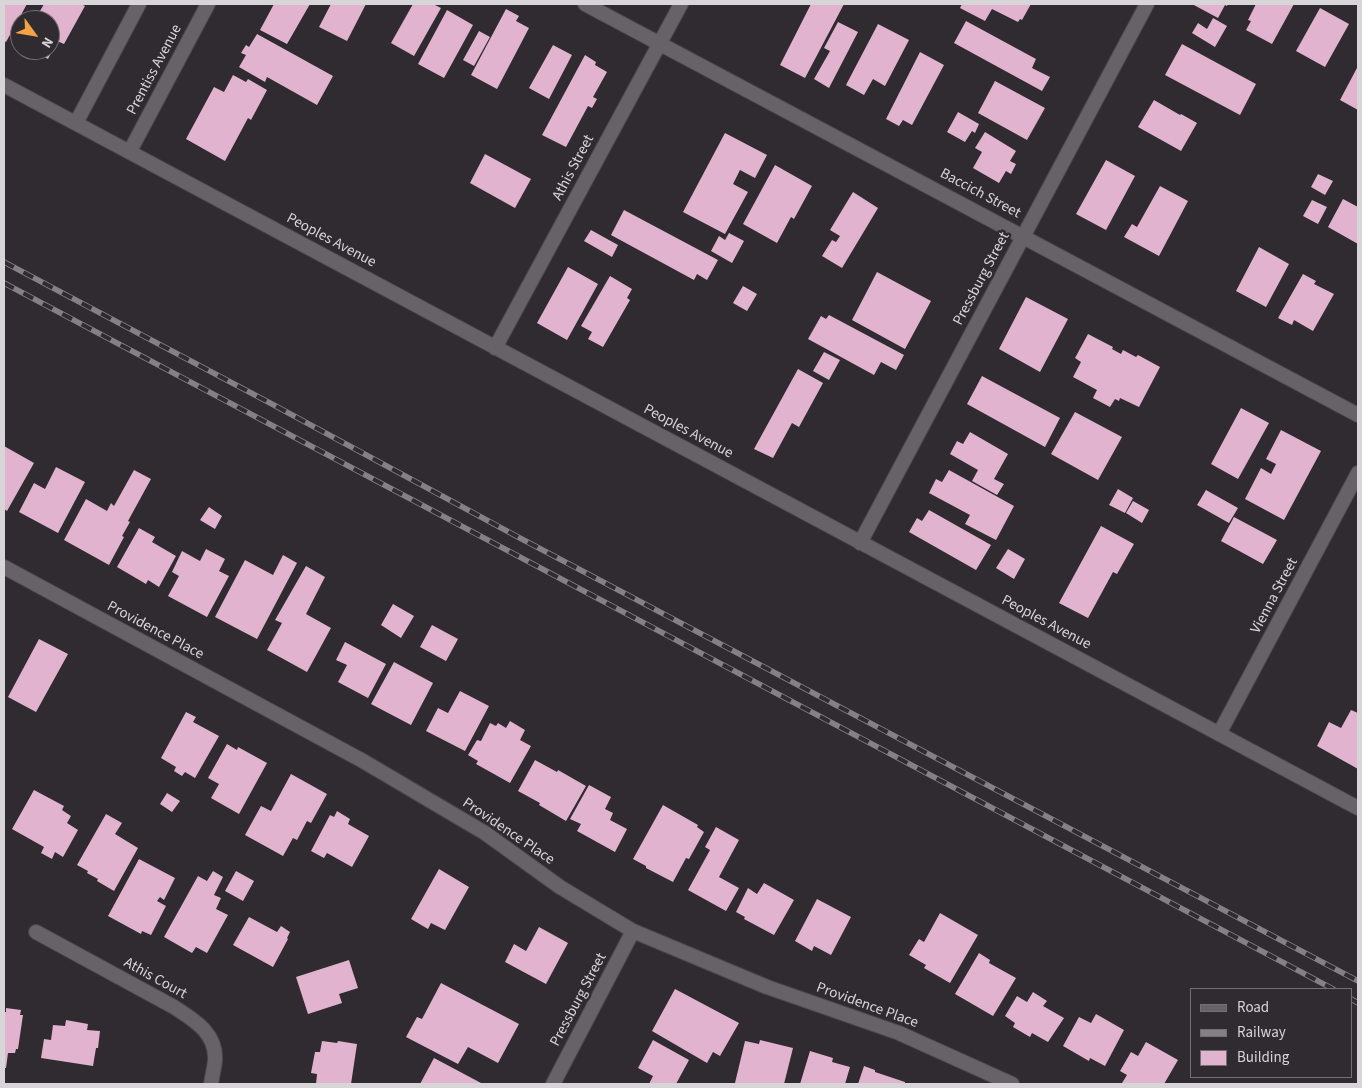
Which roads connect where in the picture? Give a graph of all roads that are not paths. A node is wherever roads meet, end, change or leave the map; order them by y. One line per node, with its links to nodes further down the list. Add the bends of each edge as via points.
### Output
1 (139, 4): 8 (street)
2 (208, 4): 9 (street, Prentiss Avenue)
3 (585, 4): 6 (street, Baccich Street)
4 (681, 4): 6 (street, Athis Street)
5 (1147, 4): 10 (street, Pressburg Street)
6 (660, 43): 10 (street, Baccich Street); 11 (street, Athis Street)
7 (4, 85): 8 (street, Peoples Avenue)
8 (76, 123): 9 (street, Peoples Avenue)
9 (130, 151): 11 (street, Peoples Avenue)
10 (1024, 236): 12 (street, Baccich Street); 14 (street, Pressburg Street)
11 (495, 348): 14 (street, Peoples Avenue)
12 (1358, 415)
13 (1358, 473): 16 (street, Vienna Street)
14 (860, 543): 16 (street, Peoples Avenue)
15 (4, 567): 18 (street, Providence Place, via 371,765 485,833 560,887)
16 (1220, 734): 17 (street, Peoples Avenue)
17 (1358, 808)
18 (633, 931): 21 (street, Pressburg Street); 22 (street, Providence Place, via 767,988 899,1034)
19 (36, 932): 20 (street, Athis Court, via 195,1021 207,1032 212,1045 215,1059)
20 (211, 1084)
21 (553, 1084)
22 (1012, 1084)

